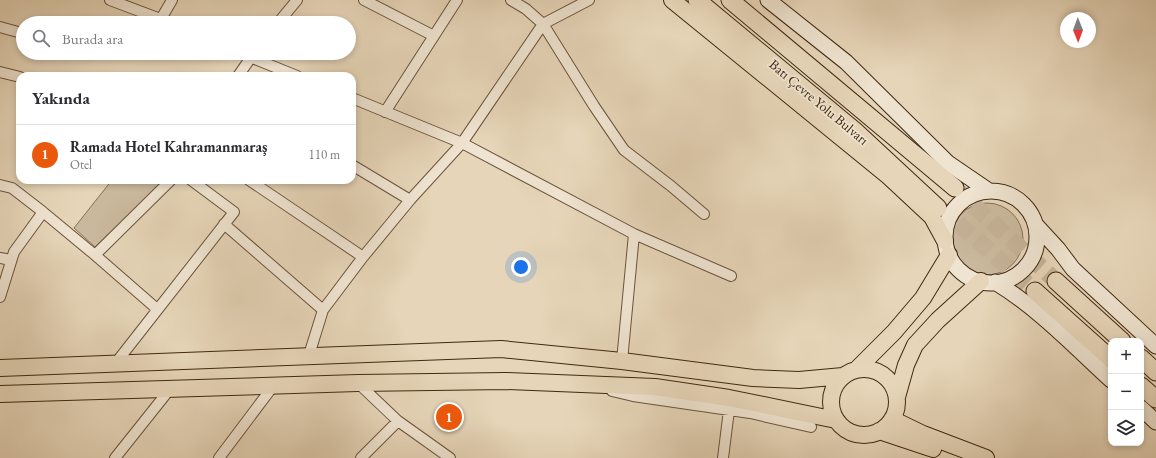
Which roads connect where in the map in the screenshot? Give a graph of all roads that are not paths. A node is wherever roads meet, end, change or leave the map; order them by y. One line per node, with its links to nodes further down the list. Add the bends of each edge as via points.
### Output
1 (110, 0): 12 (street)
2 (172, 0): 13 (street)
3 (296, 0): 14 (street)
4 (364, 0): 18 (street)
5 (458, 0): 18 (street)
6 (512, 0): 15 (street)
7 (590, 0): 15 (street)
8 (672, 0): 42 (main road, via 887,175 932,217)
9 (697, 0): 36 (highway, Batı Çevre Yolu Bulvarı, via 854,130)
10 (730, 0): 33 (highway, Batı Çevre Yolu Bulvarı)
11 (768, 0): 34 (main road, via 846,62 948,162)
12 (153, 16)
13 (163, 16)
14 (283, 16)
15 (543, 24): 27 (street); 38 (street, via 624,150)
16 (0, 27): 17 (street)
17 (16, 31)
18 (434, 36): 26 (street)
19 (249, 60): 22 (street)
20 (263, 60): 23 (street)
21 (0, 72): 24 (street)
22 (241, 72)
23 (289, 72)
24 (16, 76)
25 (356, 100): 26 (street)
26 (386, 112): 27 (street)
27 (462, 143): 35 (street); 41 (street)
28 (356, 167): 35 (street)
29 (167, 184): 43 (street)
30 (196, 184): 39 (street, via 234,212)
31 (255, 184): 44 (street)
32 (0, 185): 37 (street, via 12,188)
33 (955, 188)
34 (989, 190): 40 (main road, via 1018,199 1029,210); 42 (main road, via 962,201 952,213 946,226)
35 (410, 200): 44 (street)
36 (938, 208)
37 (43, 212): 43 (street); 46 (street)
38 (704, 214)
39 (224, 224): 52 (street); 53 (street)
40 (1035, 224): 49 (main road, via 1035,250 1029,263 1008,279); 55 (main road, via 1073,270)
41 (634, 234): 47 (street); 58 (street)
42 (947, 248): 49 (main road, via 956,267 967,276); 63 (main road, via 923,298 894,332)
43 (95, 255): 52 (street)
44 (363, 257): 53 (street)
45 (0, 258): 46 (street)
46 (11, 260): 51 (street)
47 (731, 276)
48 (1056, 281): 54 (highway)
49 (988, 282): 64 (main road, via 1012,292); 71 (main road, via 938,320 915,345)
50 (1035, 291): 57 (highway)
51 (0, 297)
52 (157, 309): 60 (street)
53 (323, 310): 56 (street)
54 (1119, 338)
55 (1156, 346)
56 (309, 355): 58 (main road, via 500,349); 60 (main road)
57 (1108, 356)
58 (622, 360): 63 (main road, via 754,378 799,380)
59 (1144, 361): 62 (highway)
60 (115, 364): 61 (main road)
61 (0, 368)
62 (1156, 372)
63 (850, 373): 71 (main road, via 870,369 882,374 892,384); 76 (main road, via 835,387 831,400)
64 (1108, 377)
65 (358, 383): 66 (main road, via 506,381); 67 (main road); 77 (street)
66 (589, 384): 73 (street, via 633,396); 76 (main road, via 655,387 729,398)
67 (274, 385): 68 (main road); 82 (street)
68 (170, 389): 70 (main road); 81 (street)
69 (1144, 389): 72 (highway)
70 (0, 394)
71 (897, 397): 75 (main road)
72 (1156, 399)
73 (729, 410): 79 (street); 85 (street)
74 (1143, 410): 78 (main road)
75 (892, 419): 80 (main road); 87 (main road)
76 (836, 420): 80 (main road, via 852,432 866,435)
77 (398, 421): 83 (street); 84 (street)
78 (1156, 422)
79 (811, 427)
80 (879, 431): 86 (main road)
81 (115, 458)
82 (219, 458)
83 (361, 458)
84 (450, 458)
85 (723, 458)
86 (962, 458)
87 (986, 458)

